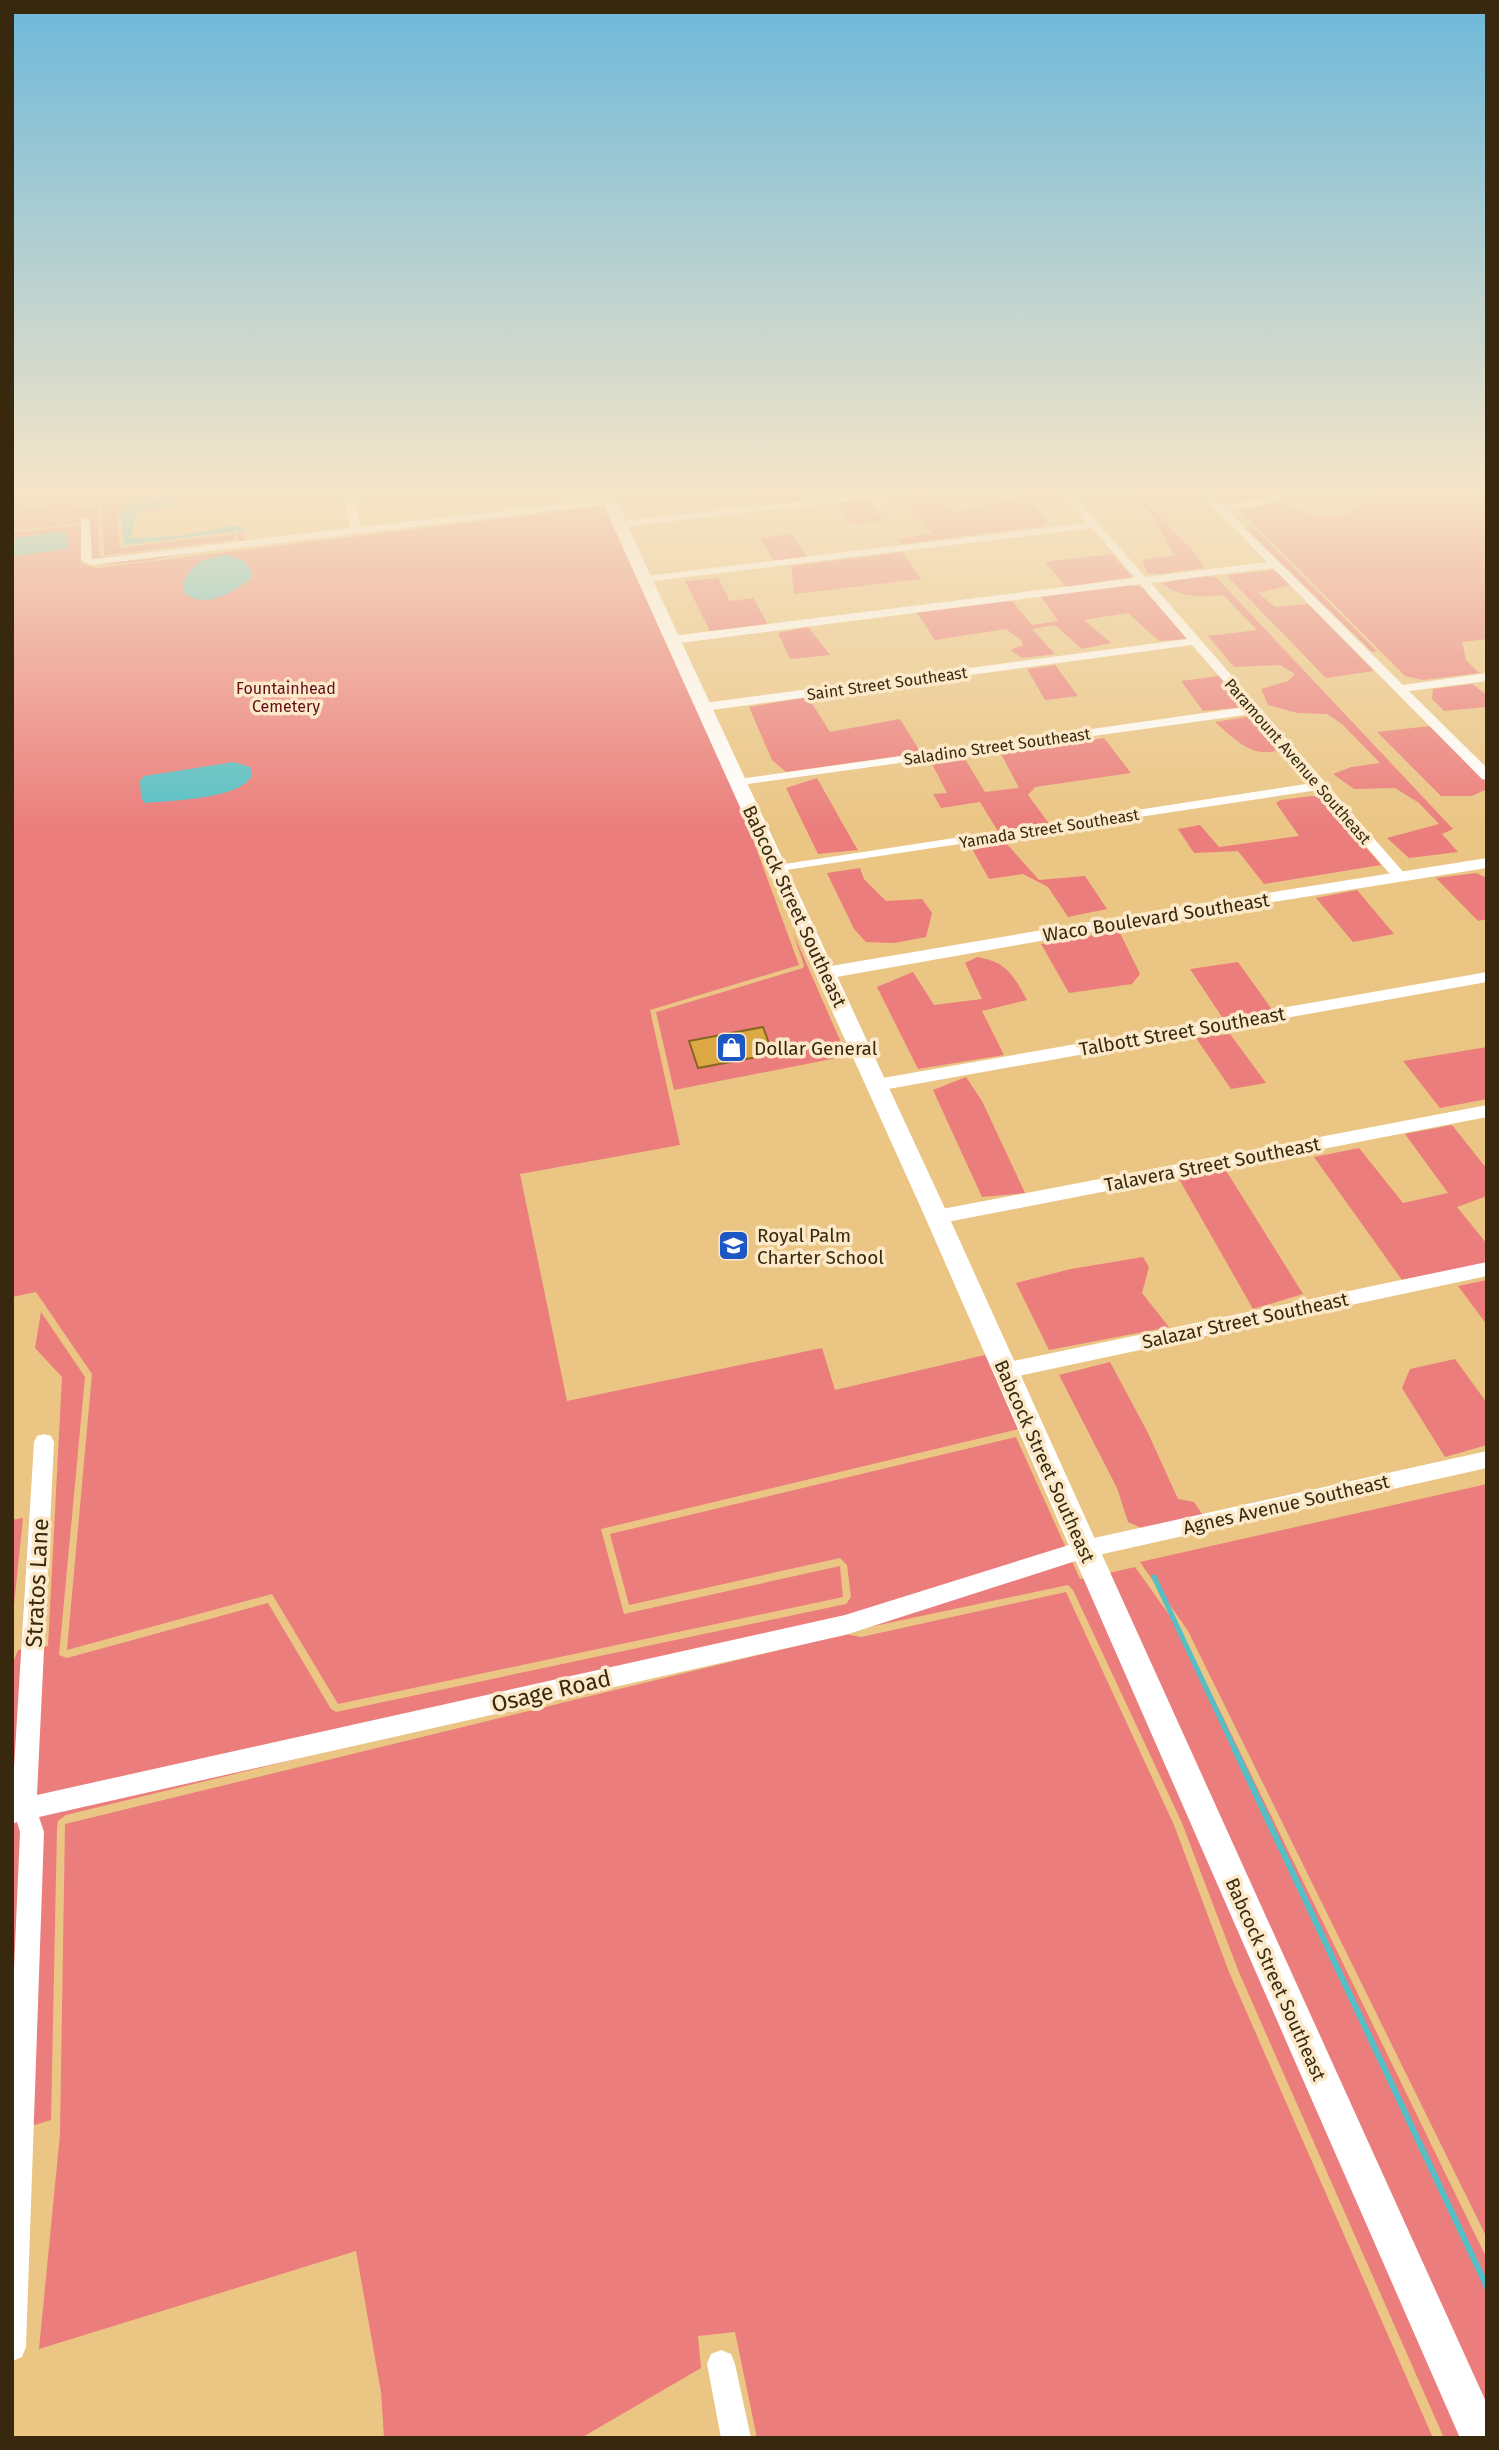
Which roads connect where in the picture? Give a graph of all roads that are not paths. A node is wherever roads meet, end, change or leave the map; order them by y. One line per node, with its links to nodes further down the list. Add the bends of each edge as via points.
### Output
1 (656, 602): 5 (main road, Babcock Street Southeast)
2 (966, 602): 5 (street)
3 (1161, 602): 6 (street, Paramount Avenue Southeast)
4 (1314, 602): 8 (street)
5 (672, 640): 9 (main road, Babcock Street Southeast)
6 (1195, 641): 9 (street, Saint Street Southeast); 10 (street, Paramount Avenue Southeast)
7 (1487, 677): 8 (street)
8 (1400, 689): 11 (street)
9 (704, 708): 13 (main road, Babcock Street Southeast)
10 (1254, 710): 13 (street, Saladino Street Southeast); 14 (street, Paramount Avenue Southeast)
11 (1480, 762): 12 (street)
12 (1487, 776)
13 (739, 783): 16 (main road, Babcock Street Southeast)
14 (1321, 786): 16 (street, Yamada Street Southeast); 17 (street, Paramount Avenue Southeast)
15 (1485, 865): 17 (street, Waco Boulevard Southeast)
16 (778, 869): 18 (main road, Babcock Street Southeast)
17 (1400, 877): 18 (street, Waco Boulevard Southeast)
18 (825, 973): 20 (main road, Babcock Street Southeast)
19 (1487, 978): 20 (street, Talbott Street Southeast)
20 (877, 1086): 22 (main road, Babcock Street Southeast)
21 (1487, 1111): 22 (street, Talavera Street Southeast)
22 (937, 1217): 24 (main road, Babcock Street Southeast)
23 (1487, 1269): 24 (street, Salazar Street Southeast)
24 (1004, 1371): 27 (main road, Babcock Street Southeast)
25 (44, 1442): 28 (street, Stratos Lane)
26 (1487, 1459): 27 (street, Agnes Avenue Southeast)
27 (1085, 1549): 28 (street, Osage Road, via 845,1625); 32 (main road, Babcock Street Southeast)
28 (19, 1810): 29 (street, Stratos Lane, via 32,1832)
29 (12, 2347)
30 (721, 2364): 31 (street)
31 (736, 2438)
32 (1481, 2438)

